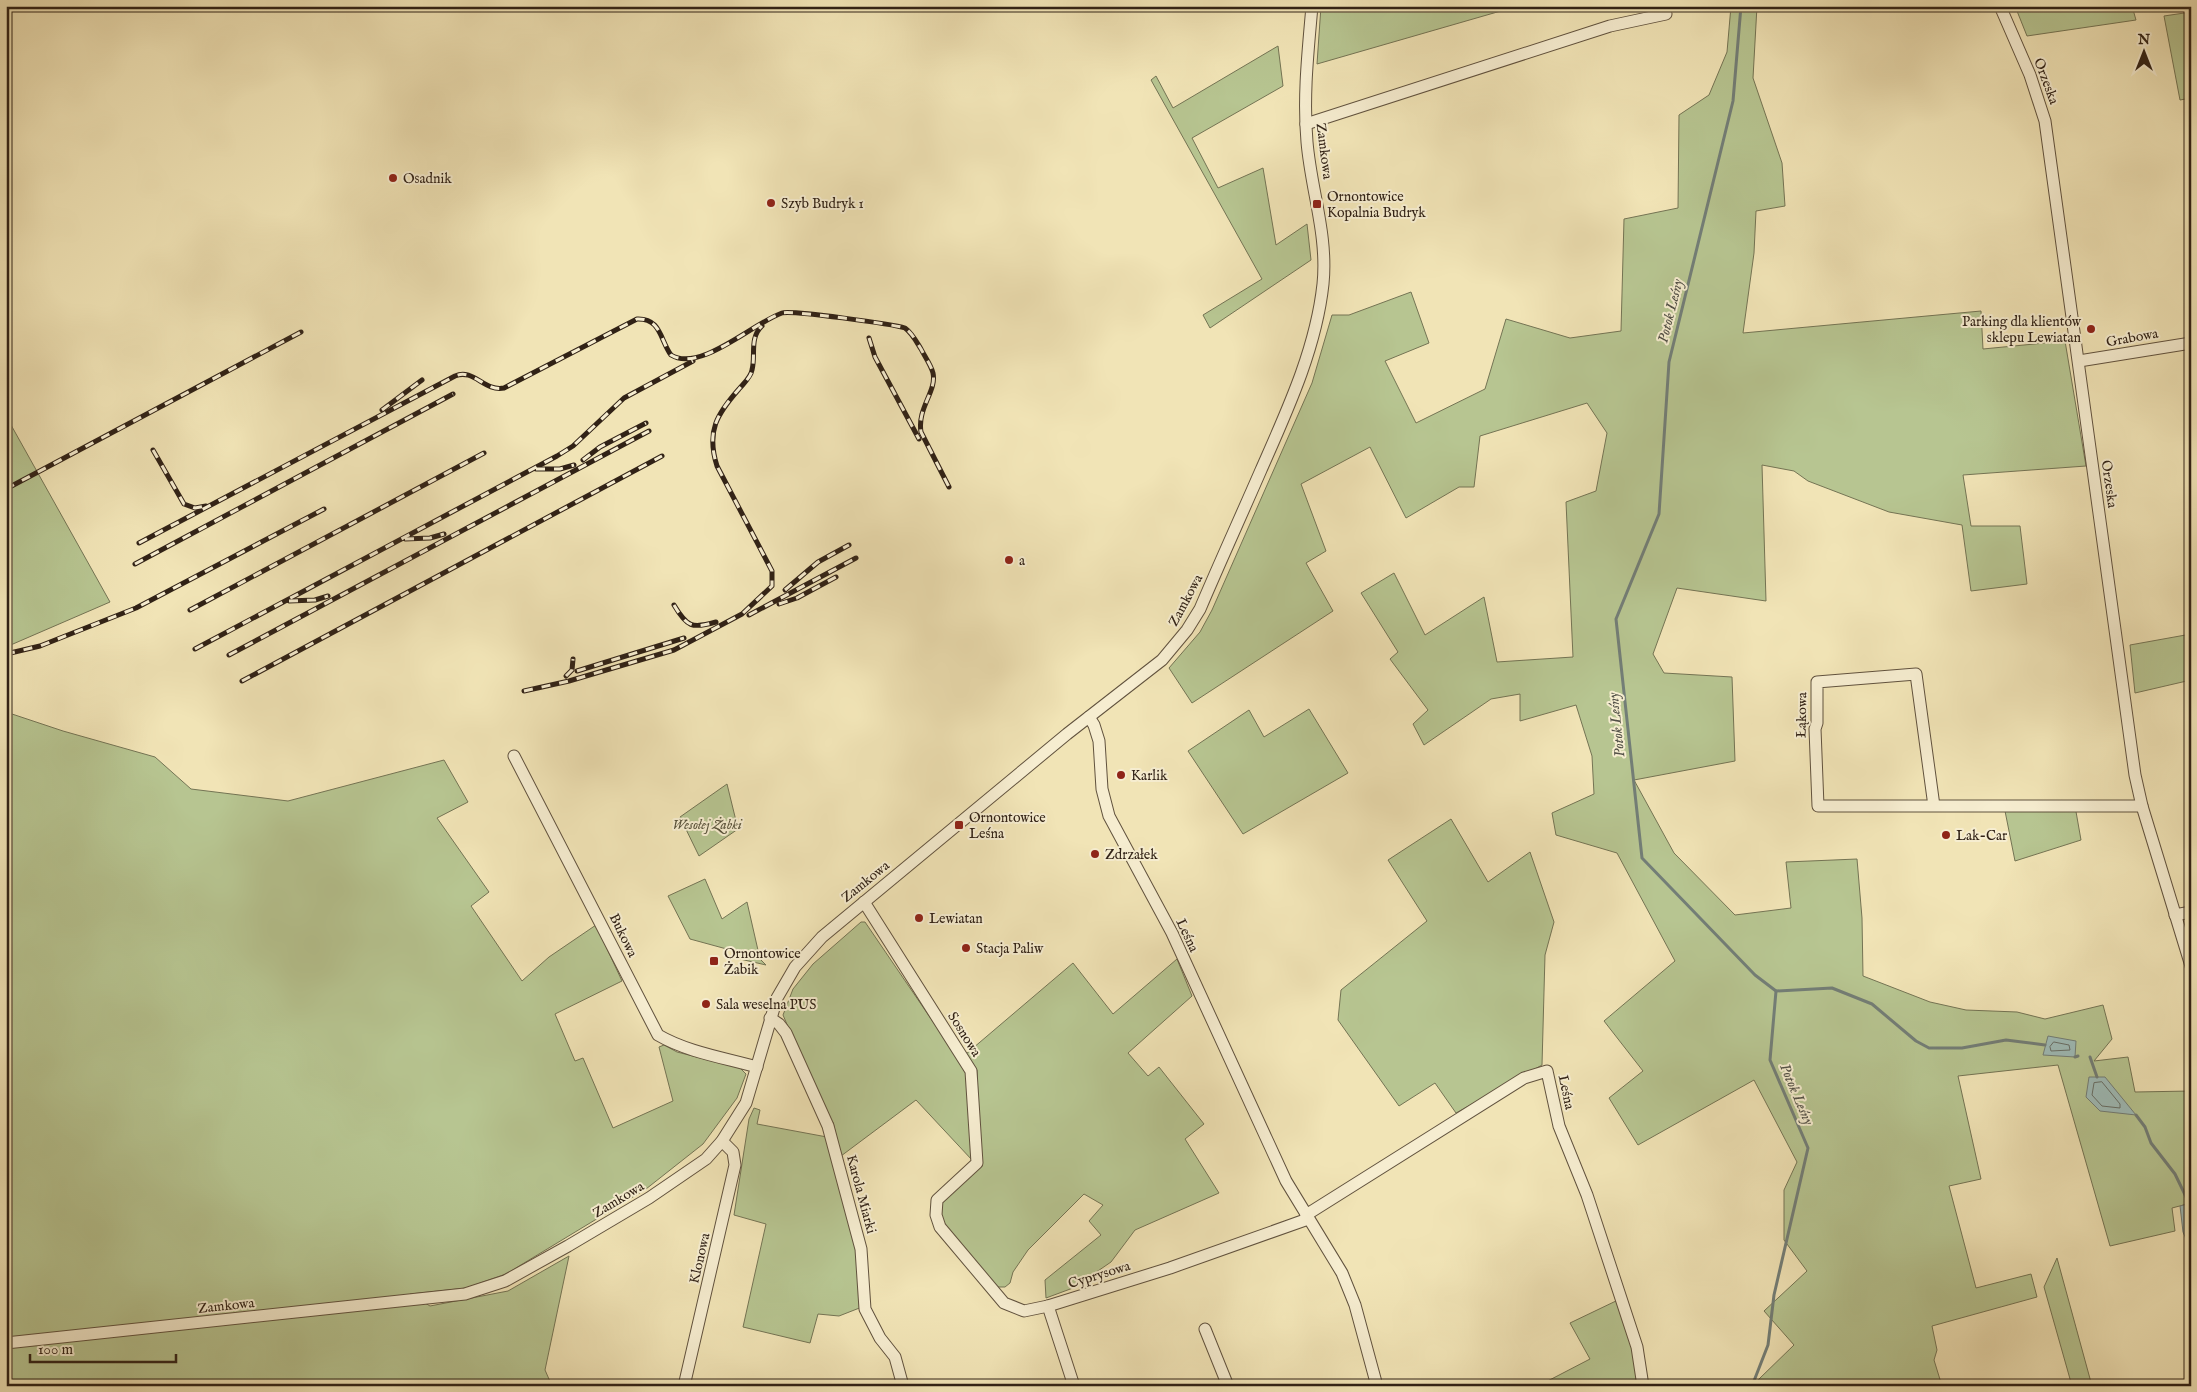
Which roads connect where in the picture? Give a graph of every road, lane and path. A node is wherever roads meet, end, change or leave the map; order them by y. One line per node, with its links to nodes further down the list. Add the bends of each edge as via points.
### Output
1 (1312, 6): 4 (street, Zamkowa)
2 (2000, 6): 6 (street, Orzeska, via 2030,76 2044,121)
3 (1666, 14): 4 (street, via 1610,26)
4 (1306, 124): 7 (street, Zamkowa, via 1324,256 1319,309 1298,384 1204,600 1187,630 1162,660)
5 (2191, 343): 6 (street, Grabowa)
6 (2079, 361): 10 (street, Orzeska, via 2135,775)
7 (1090, 717): 11 (street, Zamkowa); 19 (street, Leśna, via 1099,741 1102,789 1109,816 1172,933 1277,1162)
8 (514, 756): 16 (street, Bukowa, via 658,1035 702,1052)
9 (1934, 806): 9 (street, Łąkowa, via 1916,674 1817,682 1818,806); 10 (street, Łąkowa)
10 (2142, 806): 13 (street, Orzeska)
11 (864, 902): 15 (street, Zamkowa, via 807,952 784,983); 18 (street, Sosnowa, via 971,1071 977,1163 937,1200)
12 (2191, 912): 13 (street)
13 (2175, 915): 14 (street, Orzeska)
14 (2191, 966)
15 (770, 1018): 16 (street, Zamkowa); 24 (street, Karola Miarki, via 786,1033 828,1126 862,1249 865,1309 880,1338 895,1357)
16 (758, 1067): 17 (street, Zamkowa, via 746,1102)
17 (722, 1141): 22 (street, Zamkowa, via 706,1158 649,1198 506,1281 465,1294); 23 (street, Klonowa, via 733,1152 735,1165)
18 (936, 1215): 20 (street, Cyprysowa, via 940,1226 1004,1303 1024,1310)
19 (1307, 1217): 20 (street, Cyprysowa, via 1170,1268); 27 (street, Leśna, via 1342,1273); 28 (street, Leśna, via 1524,1078 1547,1072 1559,1126 1587,1195 1637,1348)
20 (1048, 1306): 25 (street)
21 (1205, 1329): 26 (street)
22 (6, 1344)
23 (684, 1386)
24 (903, 1386)
25 (1074, 1386)
26 (1228, 1386)
27 (1377, 1386)
28 (1643, 1386)

